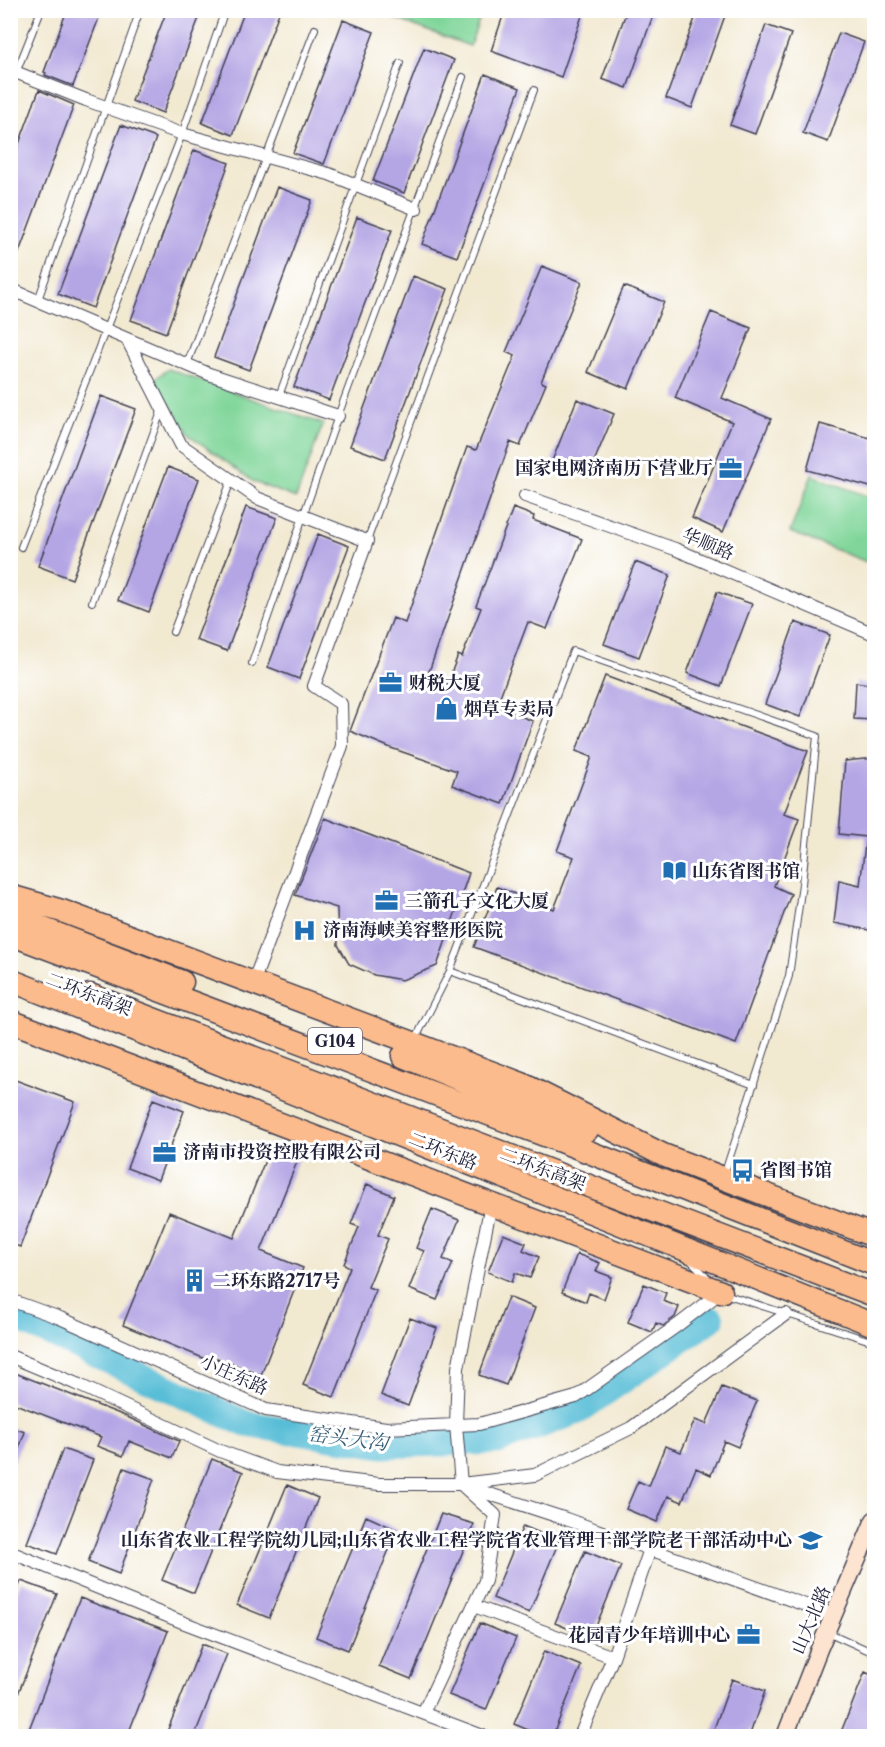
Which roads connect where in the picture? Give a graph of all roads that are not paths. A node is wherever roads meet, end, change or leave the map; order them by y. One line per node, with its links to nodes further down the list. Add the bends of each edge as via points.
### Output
1 (41, 10): 6 (lane)
2 (141, 10): 10 (lane)
3 (225, 10): 11 (lane)
4 (315, 29): 12 (lane)
5 (400, 63): 13 (lane)
6 (14, 71): 8 (lane); 10 (street)
7 (463, 77): 14 (lane)
8 (10, 88)
9 (534, 90): 26 (lane)
10 (106, 107): 11 (street); 16 (lane)
11 (182, 134): 12 (street); 17 (lane)
12 (267, 157): 13 (street); 19 (lane)
13 (356, 185): 14 (street); 20 (lane)
14 (416, 209): 22 (lane)
15 (10, 289): 16 (street)
16 (37, 301): 17 (street)
17 (106, 330): 18 (street); 27 (lane)
18 (127, 339): 19 (street); 21 (street)
19 (187, 364): 20 (street)
20 (279, 396): 22 (street)
21 (162, 409): 23 (street, via 181,445); 28 (lane)
22 (338, 416): 25 (lane)
23 (231, 480): 25 (street, via 257,498); 29 (lane)
24 (525, 496): 30 (street, 华顺路, via 675,549)
25 (304, 515): 26 (street); 31 (lane)
26 (368, 541): 39 (street, via 314,687 341,704 342,746)
27 (21, 547)
28 (92, 602)
29 (172, 632)
30 (874, 634)
31 (252, 663)
32 (10, 896): 39 (highway, via 62,911)
33 (10, 905): 44 (highway, via 357,1037 560,1121)
34 (10, 916): 44 (highway, G104, via 595,1142)
35 (10, 934): 50 (highway, 二环东高架, via 571,1145)
36 (10, 964): 52 (highway, 二环东高架)
37 (450, 971): 42 (lane); 43 (lane); 43 (lane, via 573,651 817,736 789,976)
38 (10, 980): 47 (highway, 二环东路)
39 (253, 983): 42 (highway)
40 (10, 996): 47 (highway, via 526,1196)
41 (10, 1021): 46 (highway, 二环东路)
42 (413, 1044): 44 (highway, via 522,1084)
43 (754, 1085): 45 (lane)
44 (663, 1155): 45 (highway, G104)
45 (723, 1178): 48 (highway, G104)
46 (490, 1204): 51 (highway, 二环东路); 58 (street, via 458,1368)
47 (617, 1223): 49 (highway, 二环东路)
48 (874, 1236)
49 (678, 1247): 51 (lane); 55 (highway, 二环东路)
50 (874, 1264)
51 (721, 1292): 54 (lane); 58 (street, 小庄东路, via 576,1397 479,1424)
52 (874, 1295)
53 (10, 1300): 58 (street, 小庄东路, via 60,1318 266,1410 386,1428)
54 (786, 1314): 56 (lane); 59 (street, via 631,1428 535,1475)
55 (874, 1325)
56 (874, 1342)
57 (10, 1356): 59 (street, via 220,1451 277,1472 379,1484)
58 (456, 1425): 59 (street)
59 (461, 1484): 62 (street); 64 (street, via 495,1515 485,1581)
60 (874, 1520): 65 (main road, 山大北路)
61 (874, 1535): 66 (main road, 山大北路)
62 (651, 1549): 65 (street); 68 (street)
63 (10, 1552): 69 (street)
64 (474, 1606): 68 (street); 69 (street)
65 (834, 1616): 72 (main road, 山大北路)
66 (832, 1634): 67 (lane); 73 (main road, 山大北路)
67 (874, 1653)
68 (613, 1657): 71 (street)
69 (423, 1713): 70 (street)
70 (483, 1737)
71 (580, 1737)
72 (785, 1737)
73 (793, 1737)

